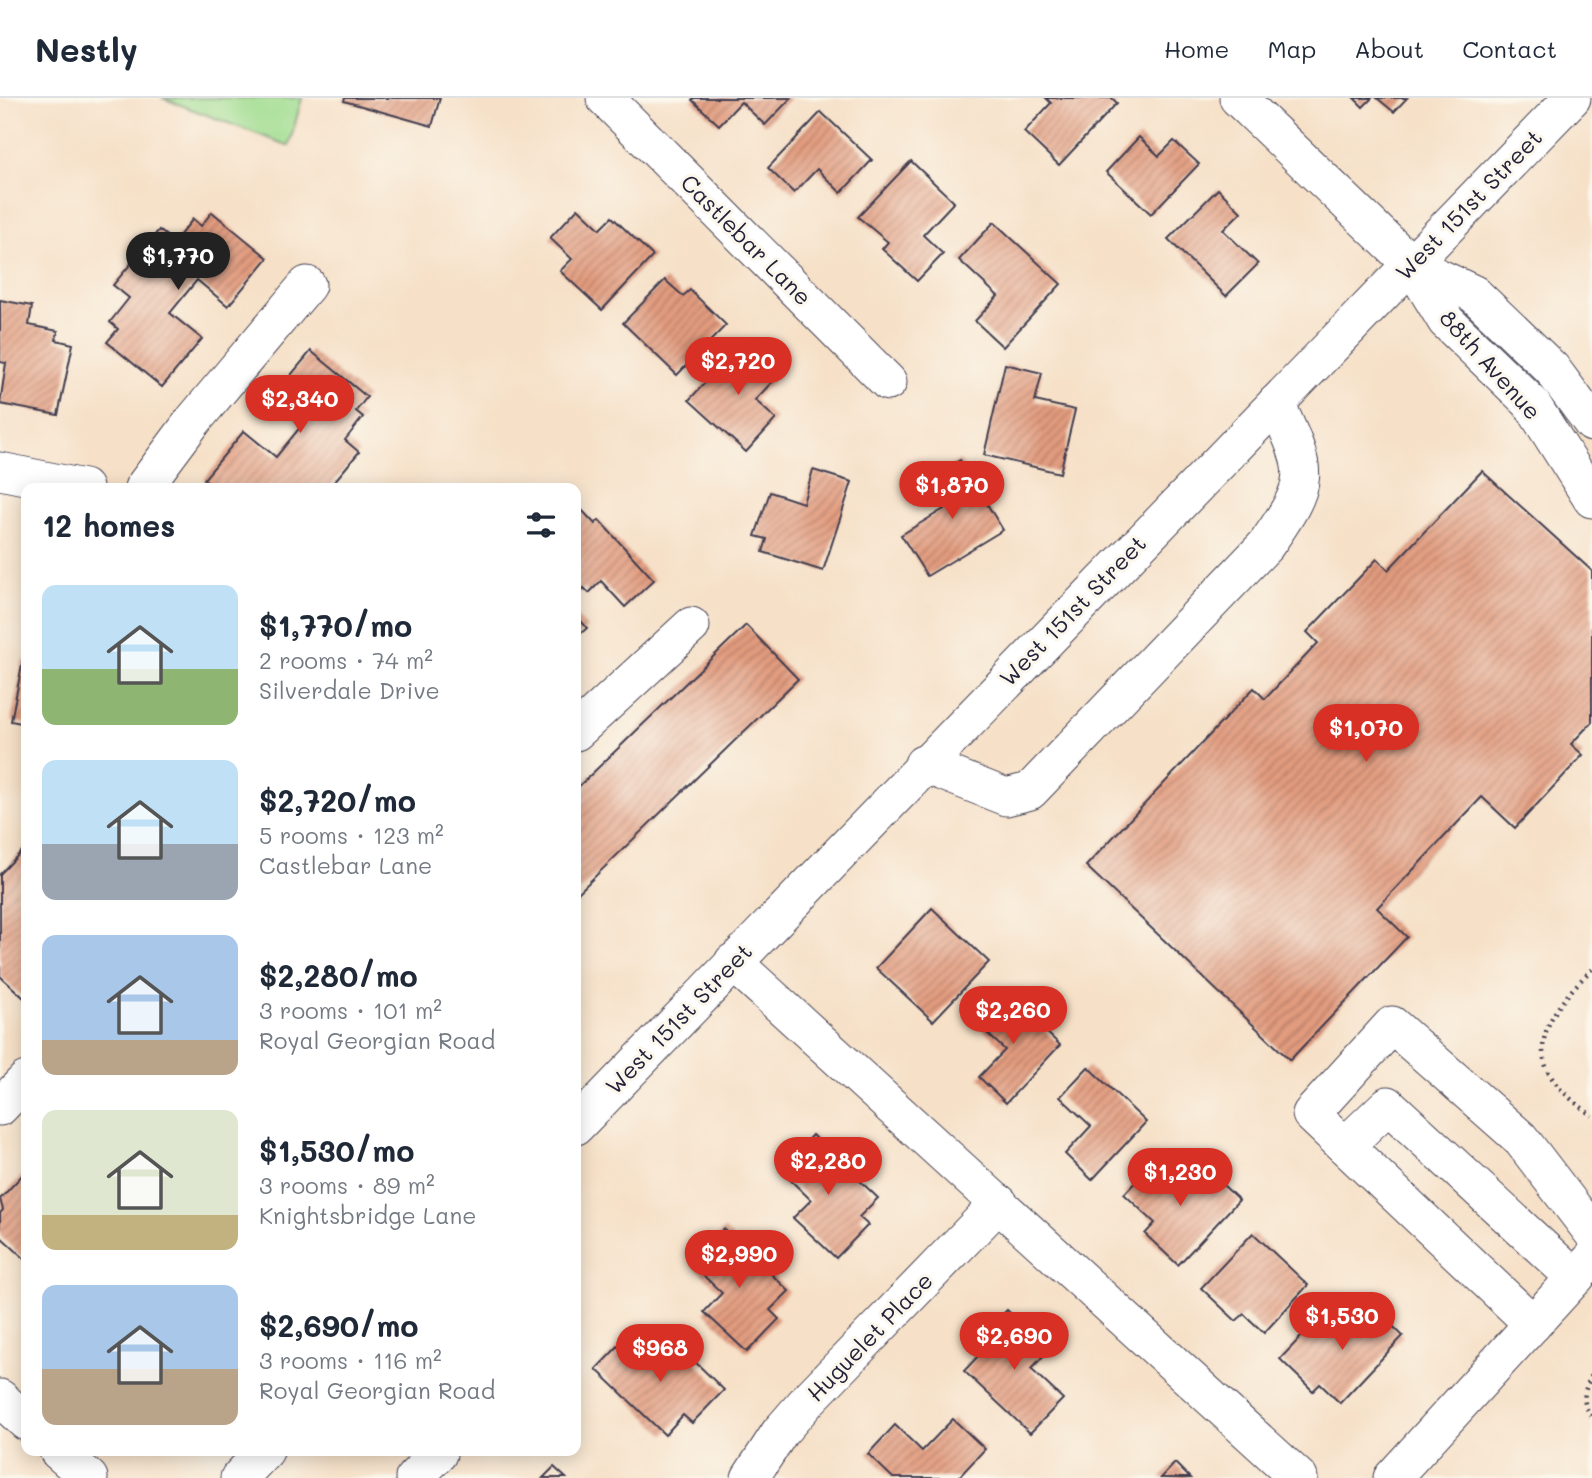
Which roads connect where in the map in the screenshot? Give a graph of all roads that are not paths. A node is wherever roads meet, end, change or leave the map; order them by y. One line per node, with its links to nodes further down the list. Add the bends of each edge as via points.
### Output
1 (605, 98): 6 (street, Castlebar Lane)
2 (1238, 98): 4 (street, 88th Avenue)
3 (1572, 98): 4 (street, West 151st Street)
4 (1412, 265): 7 (street, West 151st Street); 8 (street, 88th Avenue, via 1474,294 1552,369); 12 (street, 88th Avenue, via 1446,321 1531,403)
5 (307, 285): 11 (street)
6 (888, 382)
7 (1276, 404): 15 (street, West 151st Street); 15 (street, via 1301,457 1300,489 1285,517 1266,545 1030,791 1006,797)
8 (1592, 423)
9 (4, 472): 10 (street)
10 (59, 483)
11 (147, 483)
12 (1592, 499)
13 (691, 626): 14 (street)
14 (581, 728)
15 (923, 765): 16 (street, West 151st Street)
16 (733, 962): 19 (street, West 151st Street); 21 (street)
17 (21, 1085): 18 (street)
18 (0, 1107)
19 (581, 1121)
20 (1345, 1146): 22 (street, via 1311,1114 1392,1025 1520,1138); 23 (street, via 1388,1105); 24 (street)
21 (999, 1203): 31 (street, Huguelet Place, via 808,1400); 32 (street)
22 (1592, 1232)
23 (1583, 1269): 24 (street)
24 (1533, 1324): 33 (street)
25 (0, 1398): 26 (street)
26 (21, 1417)
27 (64, 1456): 29 (street)
28 (260, 1456): 30 (street)
29 (89, 1478)
30 (239, 1478)
31 (750, 1478)
32 (1299, 1478)
33 (1392, 1478)

